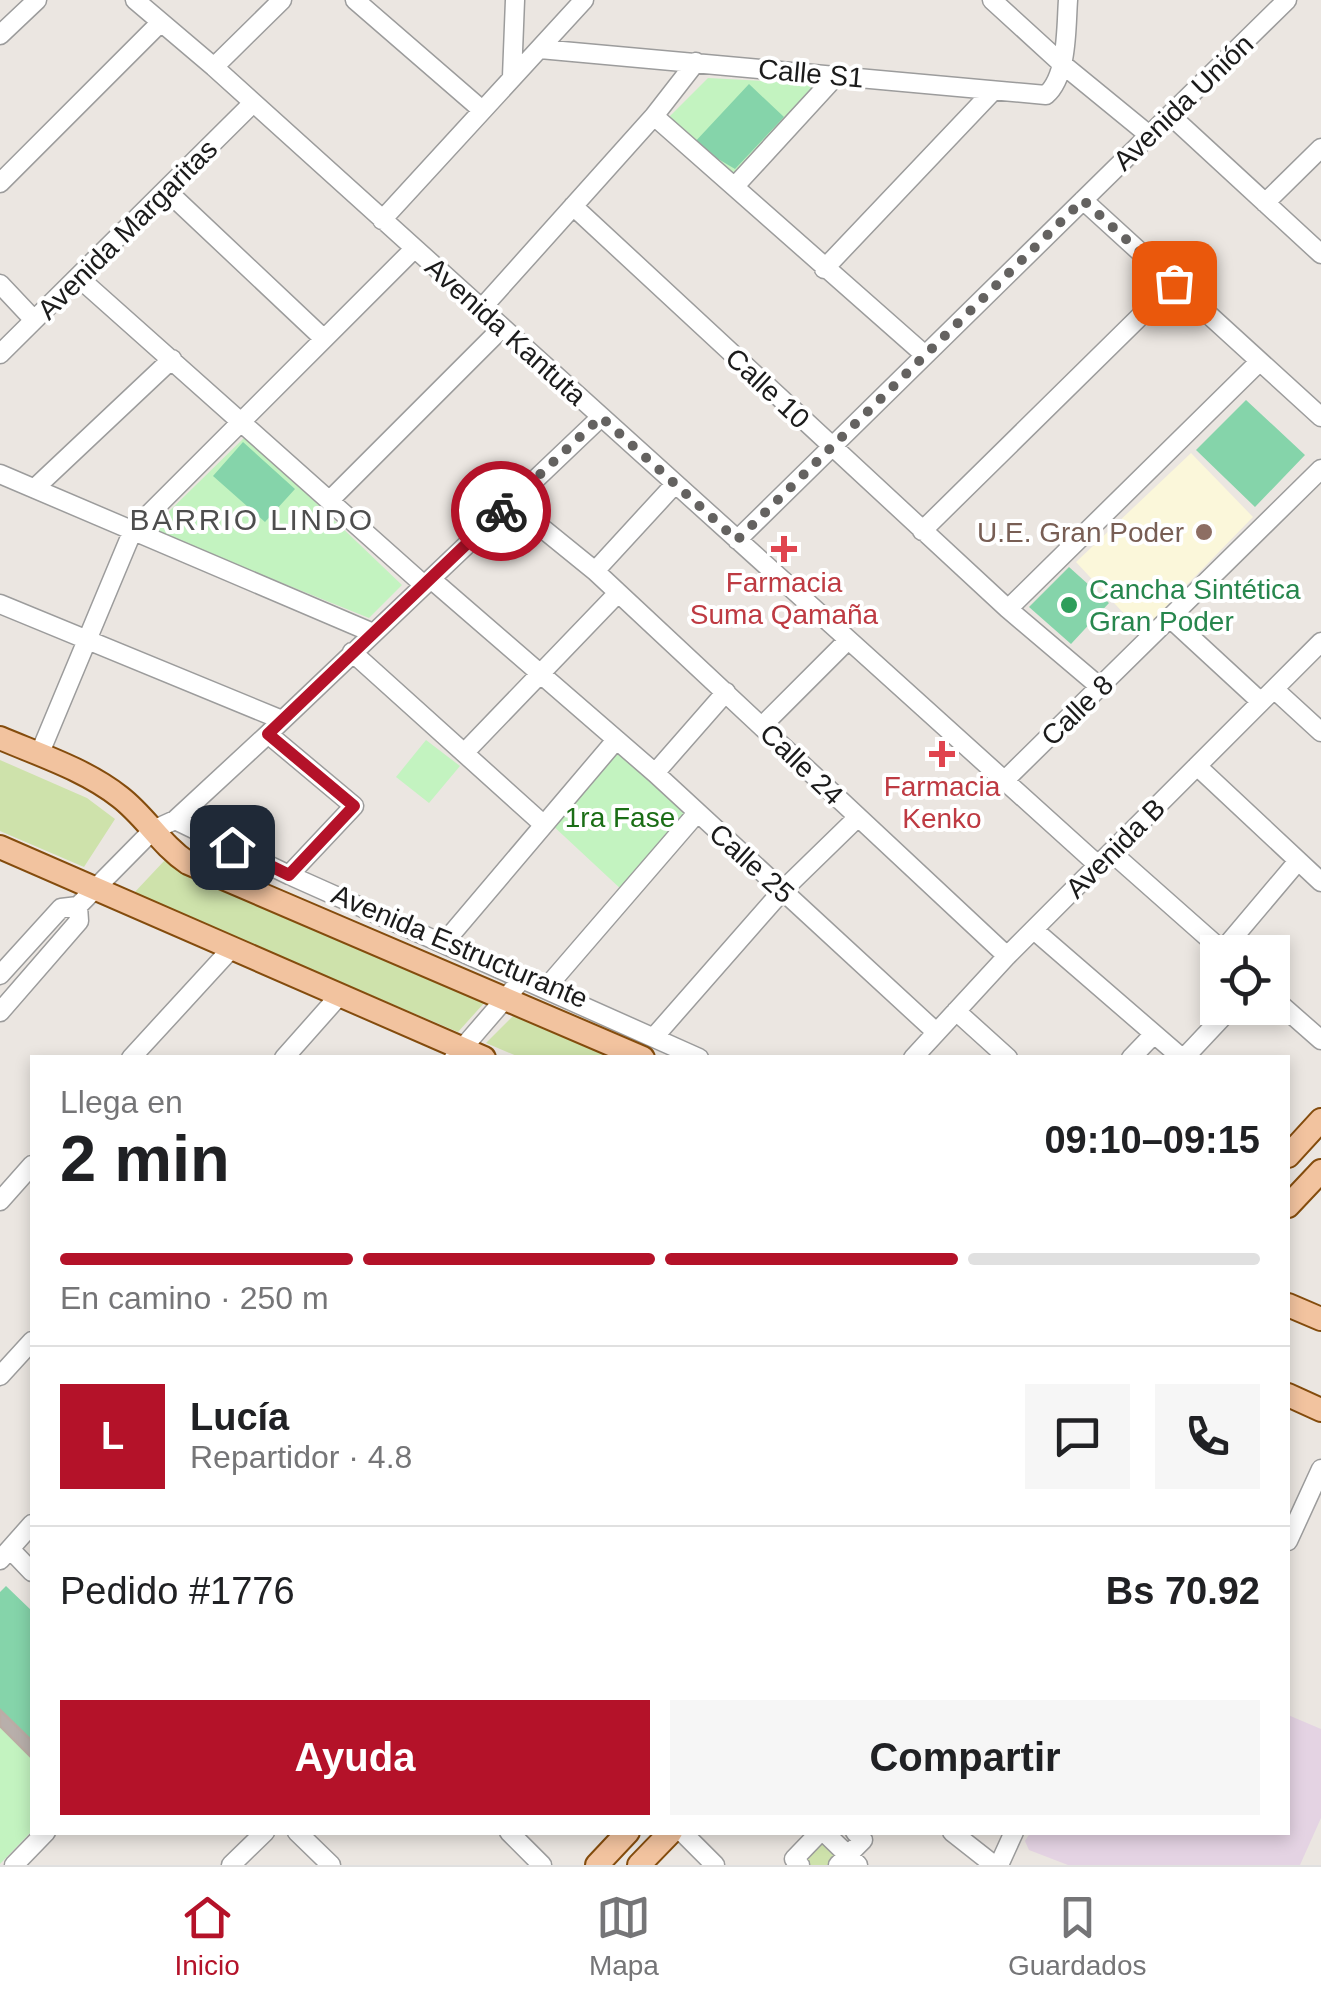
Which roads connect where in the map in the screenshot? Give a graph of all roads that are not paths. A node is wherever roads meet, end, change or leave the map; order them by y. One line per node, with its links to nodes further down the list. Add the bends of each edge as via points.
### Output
1 (37, 0): 11 (street)
2 (135, 0): 10 (street, Avenida Kantuta)
3 (282, 0): 15 (street)
4 (355, 0): 20 (street)
5 (515, 0): 17 (street)
6 (584, 0): 12 (street)
7 (992, 0): 14 (street)
8 (1287, 0): 21 (street, Avenida Unión)
9 (1071, 3): 14 (street)
10 (161, 22): 15 (street, Avenida Kantuta); 25 (street)
11 (0, 35)
12 (540, 49): 13 (street, Calle S1); 17 (street)
13 (696, 62): 16 (street, Calle S1); 22 (street)
14 (1061, 63): 18 (street, Calle S1, via 1046,95); 23 (street)
15 (214, 67): 19 (street, Avenida Kantuta)
16 (838, 75): 18 (street, Calle S1); 26 (street)
17 (512, 77): 20 (street)
18 (993, 92): 34 (street)
19 (253, 103): 27 (street, Avenida Margaritas); 31 (street, Avenida Kantuta)
20 (482, 110): 31 (street)
21 (1170, 115): 23 (street, Avenida Unión); 29 (street)
22 (654, 116): 26 (street); 30 (street)
23 (1149, 135): 28 (street, Avenida Unión)
24 (1321, 148): 29 (street)
25 (0, 184)
26 (735, 186): 34 (street)
27 (166, 190): 35 (street, Avenida Margaritas); 41 (street)
28 (1083, 200): 36 (street); 43 (street, Avenida Unión)
29 (1265, 202): 33 (street)
30 (573, 206): 38 (street); 49 (street, Calle 10)
31 (382, 220): 32 (street, Avenida Kantuta)
32 (414, 248): 38 (street, Avenida Kantuta); 41 (street)
33 (1321, 254)
34 (824, 269): 43 (street)
35 (78, 276): 39 (street, Avenida Margaritas); 44 (street, Calle 25)
36 (1174, 283): 45 (street); 57 (street)
37 (0, 284): 39 (street)
38 (481, 309): 40 (street, Avenida Kantuta)
39 (34, 320): 42 (street, Avenida Margaritas)
40 (502, 328): 46 (street, Avenida Kantuta); 54 (street)
41 (322, 338): 48 (street)
42 (0, 354)
43 (924, 355): 49 (street, Avenida Unión)
44 (172, 359): 48 (street, Calle 25); 53 (street)
45 (1259, 362): 47 (street); 63 (street)
46 (601, 417): 52 (street, Avenida Kantuta); 55 (street)
47 (1321, 417)
48 (242, 420): 54 (street, Calle 25); 56 (street)
49 (831, 446): 57 (street, Calle 10); 58 (street, Avenida Unión)
50 (1321, 469): 64 (street, Calle 8)
51 (0, 474): 53 (street)
52 (675, 484): 58 (street, Avenida Kantuta); 59 (street)
53 (34, 488): 56 (street)
54 (330, 500): 60 (street, Calle 25)
55 (510, 502): 59 (street, Calle 24); 60 (street)
56 (133, 530): 65 (street); 66 (street)
57 (922, 531): 63 (street, Calle 10)
58 (737, 540): 67 (street, Avenida Kantuta)
59 (595, 572): 61 (street, Calle 24)
60 (427, 582): 65 (street); 70 (street, Calle 25)
61 (617, 594): 70 (street); 72 (street, Calle 24)
62 (0, 604): 66 (street)
63 (1008, 609): 71 (street, Calle 10)
64 (1172, 619): 71 (street, Calle 8); 73 (street)
65 (373, 633): 69 (street)
66 (85, 640): 75 (street); 80 (street)
67 (848, 640): 74 (street); 83 (street, Avenida Kantuta)
68 (1321, 642): 73 (street, Avenida B)
69 (352, 652): 75 (street); 79 (street)
70 (539, 674): 78 (street, Calle 25); 79 (street)
71 (1100, 688): 83 (street, Calle 8)
72 (726, 692): 74 (street, Calle 24); 82 (street)
73 (1268, 695): 76 (street); 81 (street, Avenida B)
74 (763, 726): 85 (street, Calle 24)
75 (275, 727): 86 (street); 92 (street, via 354,806)
76 (1321, 732)
77 (0, 738): 80 (main road, Avenida Estructurante)
78 (616, 740): 82 (street, Calle 25); 87 (street)
79 (465, 752): 87 (street)
80 (39, 755): 88 (main road, Avenida Estructurante, via 121,797)
81 (1197, 766): 90 (street, Avenida B); 91 (street)
82 (655, 772): 84 (street, Calle 25)
83 (1004, 780): 90 (street, Avenida Kantuta)
84 (697, 814): 95 (street, Calle 25); 105 (street)
85 (857, 818): 95 (street); 102 (street, Calle 24)
86 (175, 820): 88 (street); 92 (street, Avenida Estructurante)
87 (544, 825): 100 (street)
88 (153, 830): 94 (street); 107 (main road, Avenida Estructurante, via 188,863)
89 (0, 847): 94 (main road)
90 (1105, 859): 97 (street, Avenida B); 98 (street, Avenida Kantuta)
91 (1298, 860): 93 (street); 99 (street)
92 (289, 875): 100 (street, Avenida Estructurante)
93 (1321, 882)
94 (94, 887): 96 (street); 101 (main road)
95 (782, 890): 112 (street, Calle 25); 115 (street)
96 (78, 906): 103 (street, via 61,908); 109 (street, via 79,922)
97 (1034, 930): 102 (street, Avenida B); 113 (street)
98 (1201, 935)
99 (1237, 935)
100 (443, 944): 104 (street, Avenida Estructurante)
101 (232, 948): 106 (main road); 117 (street)
102 (1008, 956): 108 (street, Avenida B)
103 (0, 975)
104 (524, 978): 105 (street, Avenida Estructurante); 107 (street)
105 (546, 988): 115 (street, Avenida Estructurante)
106 (339, 996): 116 (main road); 118 (street)
107 (506, 998): 115 (main road, Avenida Estructurante); 116 (street)
108 (956, 1010): 112 (street, Avenida B); 121 (street)
109 (0, 1012)
110 (1290, 1012): 114 (street)
111 (1215, 1025): 124 (street)
112 (936, 1032): 120 (street, Avenida B)
113 (1154, 1034): 122 (street); 123 (street)
114 (1321, 1040)
115 (648, 1047): 119 (street, Avenida Estructurante)
116 (458, 1053)
117 (134, 1055)
118 (287, 1055)
119 (685, 1055)
120 (916, 1055)
121 (1005, 1055)
122 (1134, 1055)
123 (1179, 1055)
124 (1186, 1055)
125 (1321, 1120): 126 (main road)
126 (1290, 1152)
127 (1290, 1154): 129 (street)
128 (30, 1167): 130 (street)
129 (1320, 1174): 131 (main road)
130 (0, 1201)
131 (1290, 1204)
132 (1290, 1306): 133 (main road)
133 (1321, 1319)
134 (30, 1343): 135 (street)
135 (0, 1376)
136 (1290, 1397): 137 (main road)
137 (1321, 1410)
138 (1321, 1469): 140 (street)
139 (30, 1526): 141 (street)
140 (1290, 1537)
141 (5, 1555): 142 (street)
142 (30, 1571)
143 (43, 1835): 156 (street)
144 (262, 1835): 157 (street)
145 (300, 1835): 158 (street)
146 (512, 1835): 159 (street)
147 (625, 1835): 160 (main road)
148 (667, 1835): 161 (main road)
149 (685, 1835): 162 (street)
150 (819, 1835): 163 (street, via 794,1859)
151 (825, 1835): 155 (street)
152 (858, 1835): 155 (street, via 863,1840)
153 (956, 1835): 164 (street)
154 (1012, 1835): 164 (street)
155 (848, 1862)
156 (14, 1865)
157 (231, 1865)
158 (332, 1865)
159 (542, 1865)
160 (597, 1865)
161 (639, 1865)
162 (715, 1865)
163 (800, 1865)
164 (997, 1865)

